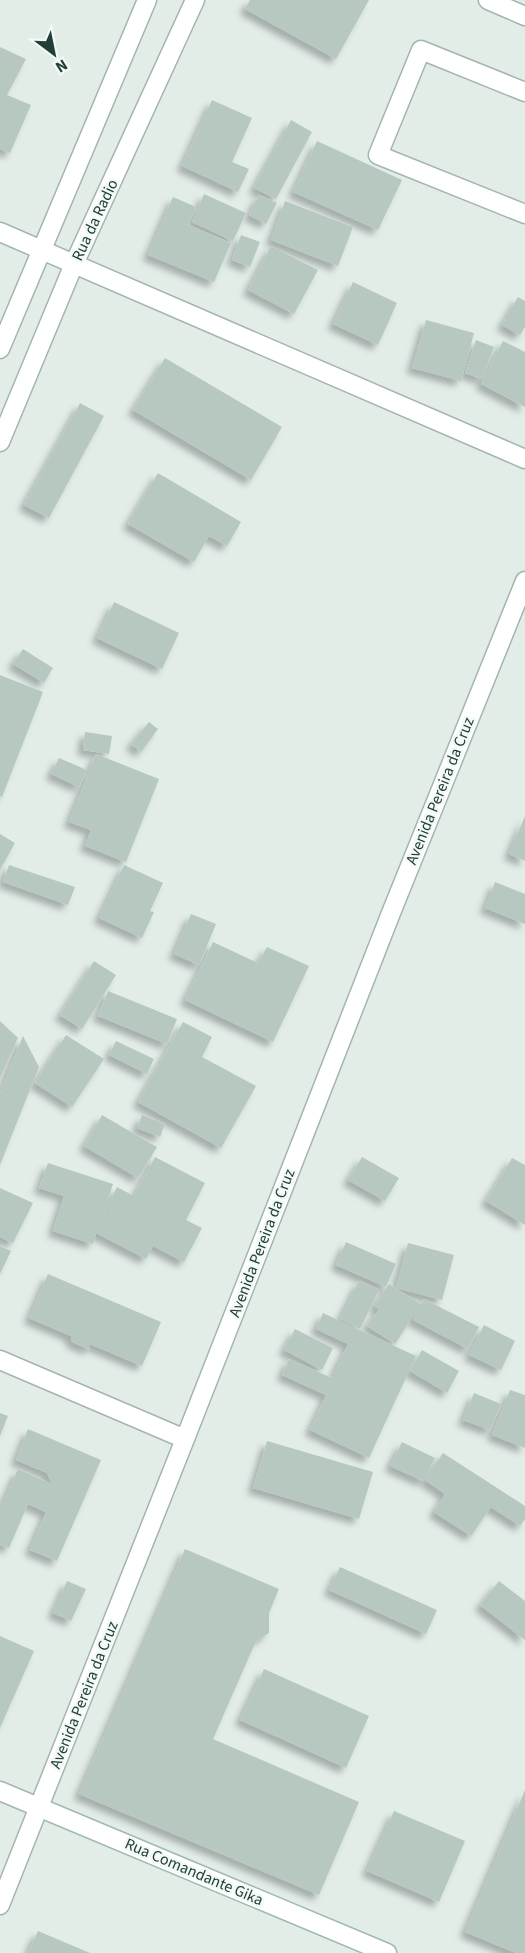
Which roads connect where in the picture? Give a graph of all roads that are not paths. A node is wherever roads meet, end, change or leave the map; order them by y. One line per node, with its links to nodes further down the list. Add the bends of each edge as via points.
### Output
1 (147, 0): 8 (street)
2 (195, 0): 9 (street, Rua da Radio)
3 (488, 0): 4 (street)
4 (525, 16)
5 (525, 92): 6 (street, via 421,50 378,155)
6 (525, 214)
7 (0, 232): 8 (street)
8 (41, 250): 9 (street); 10 (street)
9 (74, 264): 11 (street, Rua da Radio); 12 (street)
10 (0, 349)
11 (0, 442)
12 (525, 459)
13 (525, 581): 15 (street, Avenida Pereira da Cruz)
14 (0, 1360): 15 (street)
15 (185, 1439): 17 (street, Avenida Pereira da Cruz)
16 (0, 1791): 17 (street, Rua Comandante Gika)
17 (40, 1808): 18 (street, Avenida Pereira da Cruz); 19 (street, Rua Comandante Gika)
18 (0, 1905)
19 (387, 1953)

